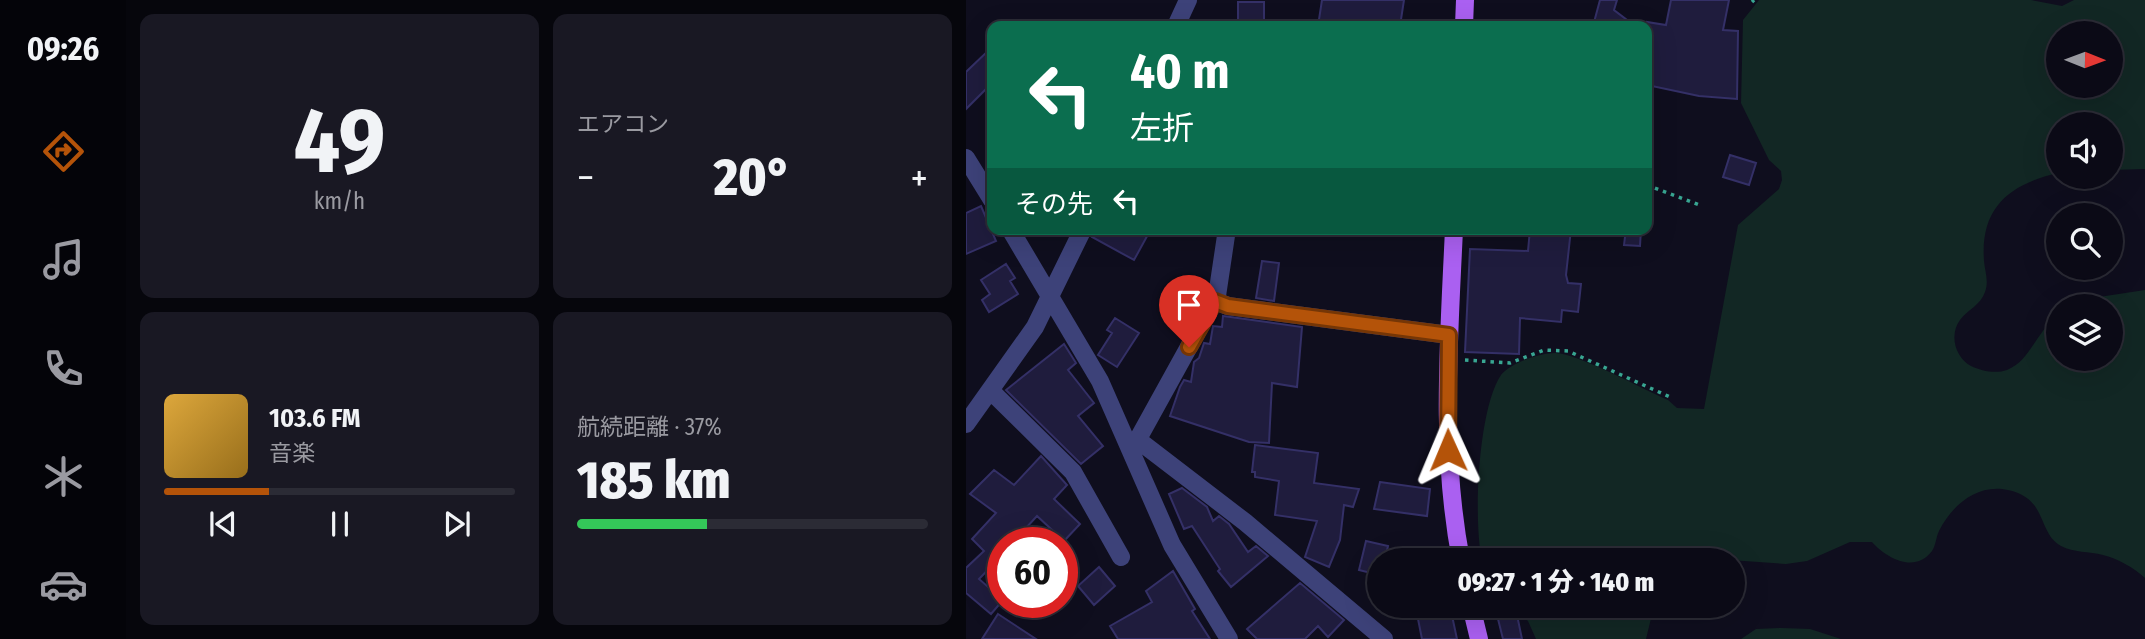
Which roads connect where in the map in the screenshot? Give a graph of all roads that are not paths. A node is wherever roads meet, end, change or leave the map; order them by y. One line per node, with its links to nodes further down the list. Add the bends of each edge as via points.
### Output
1 (1188, 0): 3 (street)
2 (1465, 0): 4 (main road)
3 (1178, 21)
4 (1464, 21)
5 (966, 158): 6 (street)
6 (987, 192)
7 (1014, 235): 11 (street)
8 (1080, 235): 11 (street)
9 (1226, 235): 12 (street)
10 (1454, 235): 13 (main road)
11 (1051, 296): 14 (street); 16 (street)
12 (1215, 301): 13 (street); 16 (street)
13 (1449, 335): 17 (main road, via 1450,491)
14 (990, 390): 15 (street); 18 (street, via 1073,472)
15 (966, 424)
16 (1135, 446): 20 (street, via 1172,545); 21 (street, via 1245,522)
17 (1459, 548)
18 (1121, 557)
19 (1474, 618): 22 (main road)
20 (1229, 639)
21 (1384, 639)
22 (1479, 639)

